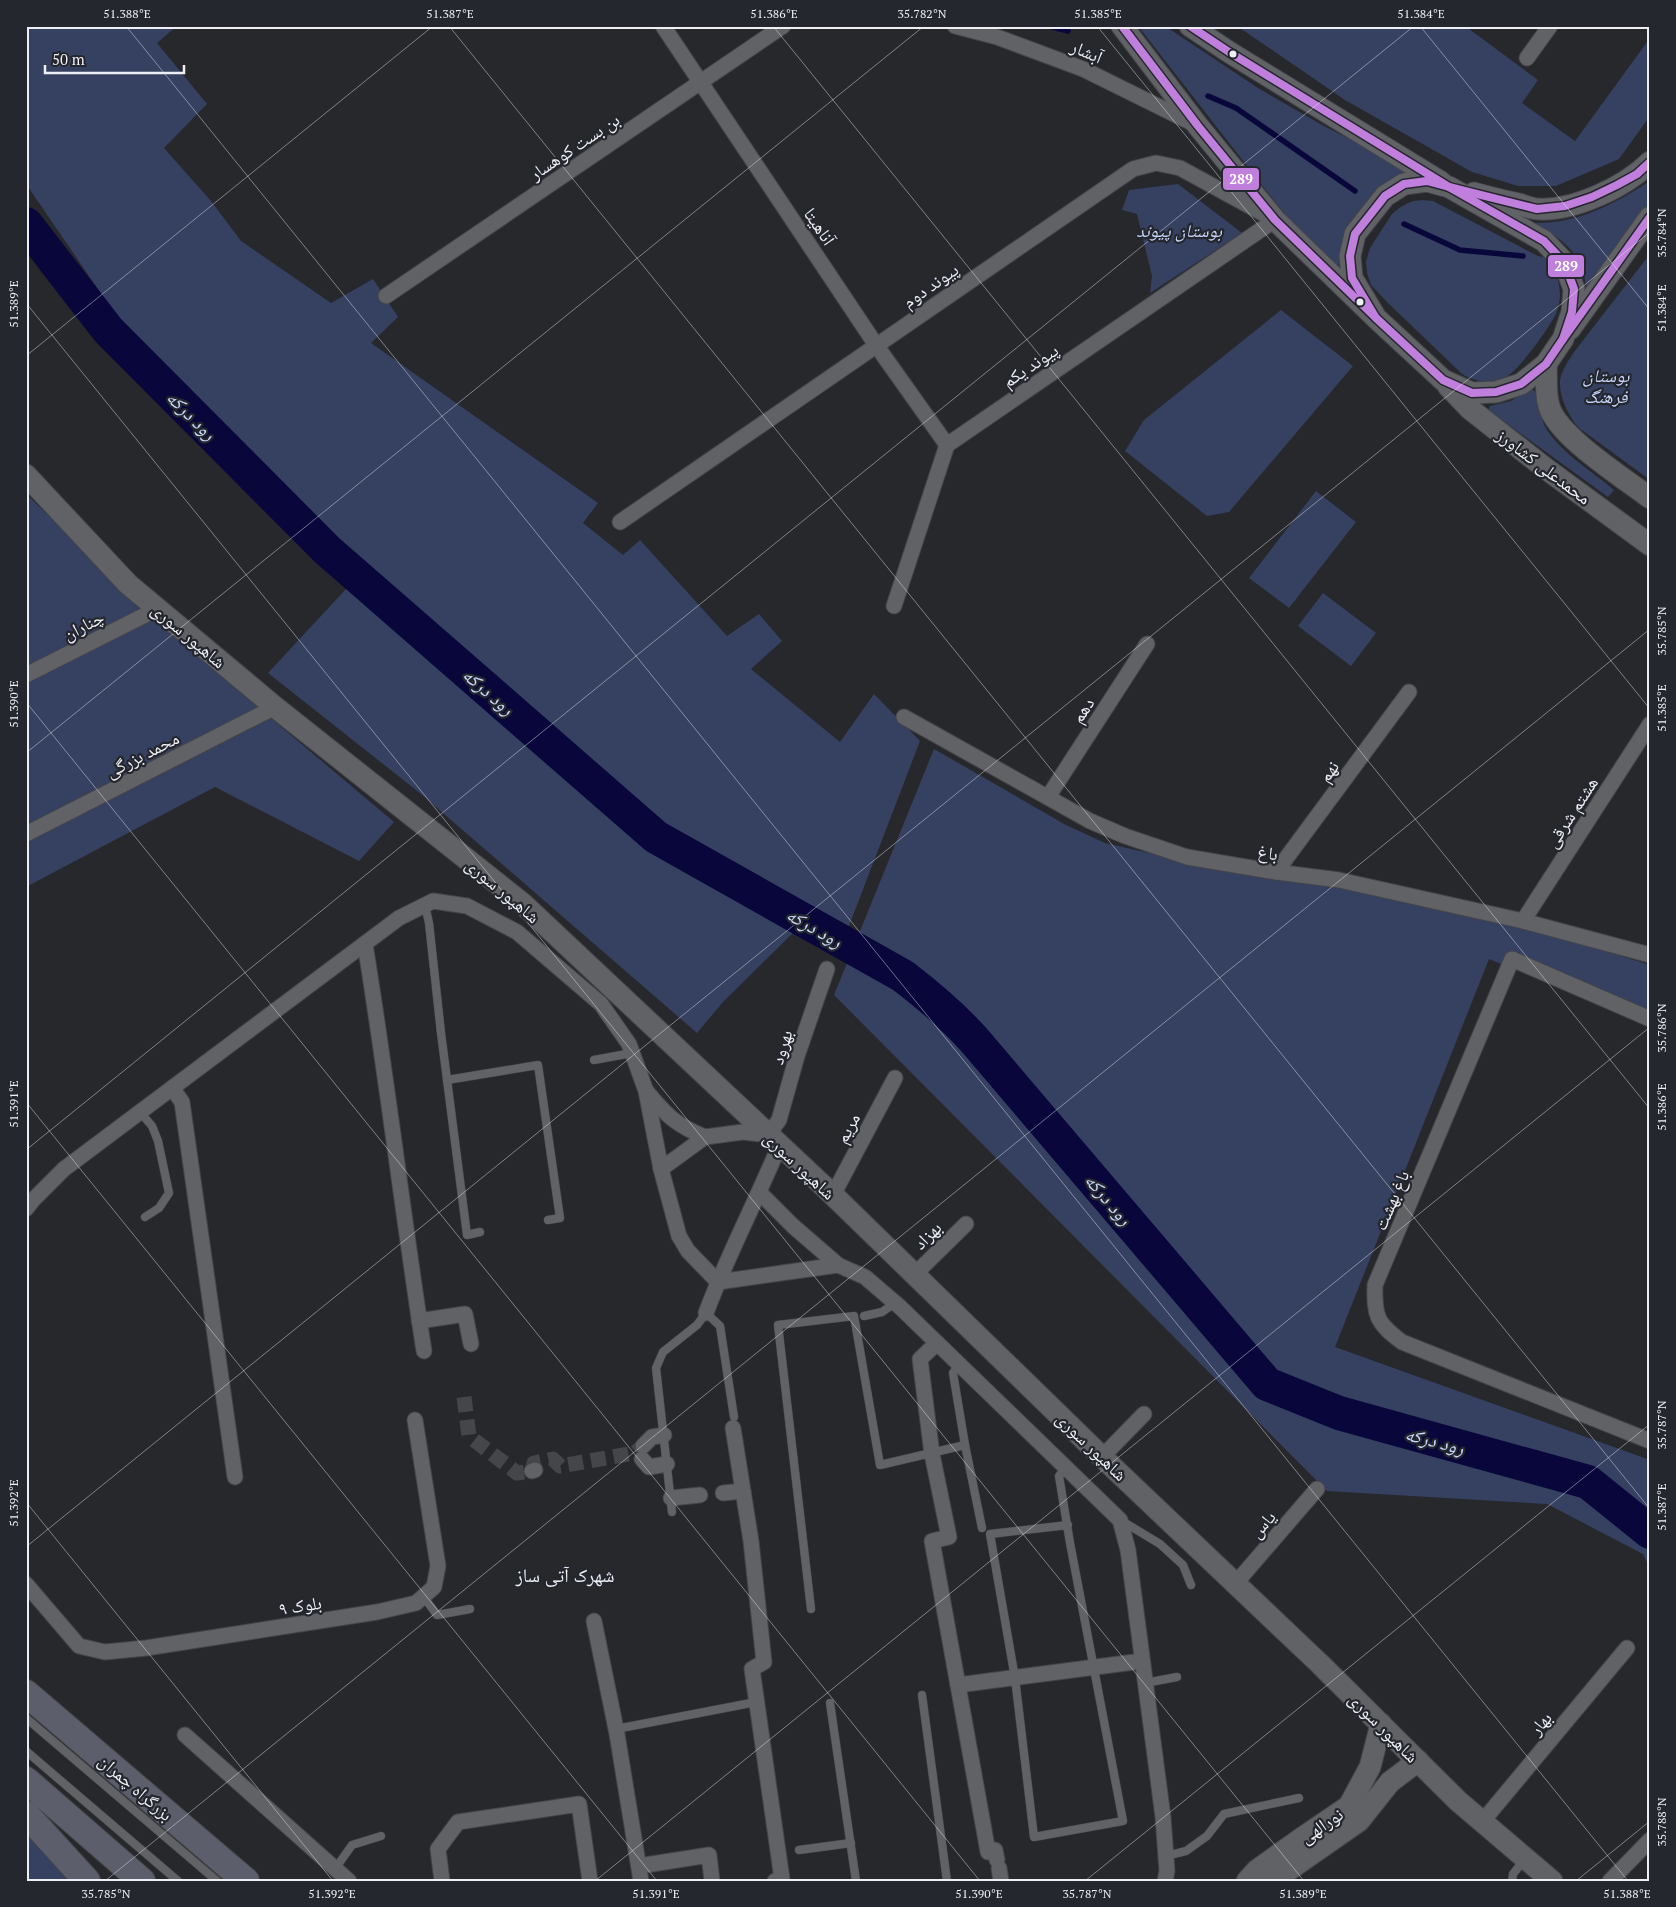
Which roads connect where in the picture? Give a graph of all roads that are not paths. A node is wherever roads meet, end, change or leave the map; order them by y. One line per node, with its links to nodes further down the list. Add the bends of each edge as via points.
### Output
1 (663, 26): 8 (street, آناهیتا)
2 (783, 26): 8 (street, بن بست کوهسار)
3 (956, 26): 9 (street, آبشار, via 997,37 1083,69)
4 (1122, 26): 9 (street)
5 (1190, 26): 11 (street)
6 (1550, 26): 7 (street)
7 (1527, 58)
8 (702, 82): 14 (street, بن بست کوهسار); 17 (street, آناهیتا)
9 (1198, 126): 13 (street)
10 (1650, 162): 11 (street, via 1617,186 1565,206 1537,209)
11 (1449, 187): 15 (street, via 1427,181 1404,184 1385,196 1355,234 1350,256 1352,278); 16 (street, via 1544,242 1564,262 1574,288 1572,312)
12 (1650, 217): 16 (street)
13 (1275, 220): 15 (street); 17 (street, پیوند دوم, via 1180,168 1156,163 1133,168); 20 (street, پیوند یکم)
14 (386, 296)
15 (1376, 318): 19 (street)
16 (1563, 339): 18 (street)
17 (876, 345): 20 (street, آناهیتا); 23 (street, پیوند دوم)
18 (1546, 364): 19 (street, via 1521,384 1496,392 1472,393); 22 (street, via 1547,394 1554,418 1572,439)
19 (1443, 380): 24 (street, محمدعلی کشاورز, via 1470,410)
20 (946, 445): 25 (street)
21 (26, 475): 26 (street, شاهپور سوری, via 128,584)
22 (1650, 498)
23 (620, 522)
24 (1650, 545)
25 (894, 606)
26 (157, 609): 28 (street, چناران); 30 (street, شاهپور سوری)
27 (1147, 644): 33 (street, دهم)
28 (26, 675)
29 (1409, 692): 35 (street, نهم)
30 (275, 707): 34 (street, محمد بزرگی); 50 (street, شاهپور سوری, via 522,902)
31 (904, 717): 33 (street, باغ)
32 (1650, 724): 37 (street, هشتم شرقی)
33 (1048, 797): 35 (street, باغ, via 1090,821 1187,857)
34 (26, 834)
35 (1276, 872): 37 (street, باغ, via 1339,880)
36 (425, 905): 38 (street, via 400,918); 42 (street, via 433,901 467,906 517,932 601,1004); 45 (lane)
37 (1523, 921): 39 (street, باغ)
38 (365, 944): 46 (street); 65 (street)
39 (1650, 955)
40 (827, 969): 50 (street, بهرود, via 797,1056)
41 (1650, 1019): 74 (street, باغ بهشت, via 1512,959 1375,1285 1374,1307 1384,1328 1402,1342)
42 (632, 1053): 43 (lane); 47 (street)
43 (594, 1060)
44 (894, 1078): 53 (street, مریم)
45 (447, 1080): 56 (lane, via 538,1065 560,1218); 58 (lane, via 467,1234)
46 (172, 1088): 48 (street); 80 (street, via 182,1102)
47 (646, 1091): 49 (street, via 668,1117); 51 (street)
48 (140, 1112): 54 (street, via 64,1169); 55 (lane, via 152,1126 158,1141 169,1193 159,1208)
49 (705, 1137): 50 (street, via 743,1132); 51 (street)
50 (774, 1140): 52 (street, بهرود); 53 (street, شاهپور سوری)
51 (661, 1169): 61 (street, via 679,1236 688,1251)
52 (760, 1193): 59 (street); 61 (street, بهرود)
53 (833, 1195): 60 (street, شاهپور سوری)
54 (26, 1209)
55 (145, 1217)
56 (548, 1220)
57 (966, 1224): 60 (street, بهزاد)
58 (480, 1232)
59 (838, 1265): 61 (street); 62 (street, via 865,1278)
60 (915, 1274): 77 (street, شاهپور سوری)
61 (718, 1282): 63 (street, بهرود)
62 (895, 1303): 64 (lane, via 882,1312); 66 (street)
63 (706, 1313): 72 (lane, via 720,1326); 73 (lane, via 697,1325 662,1352 656,1368)
64 (864, 1316)
65 (419, 1321): 67 (street, via 465,1314); 68 (street)
66 (937, 1343): 69 (street); 76 (street, via 920,1359)
67 (471, 1344)
68 (424, 1351)
69 (959, 1364): 75 (lane, via 954,1373); 79 (street)
70 (1144, 1414): 77 (street)
71 (414, 1420): 92 (street, via 438,1566 434,1587)
72 (734, 1423): 82 (street)
73 (664, 1435): 78 (lane); 78 (street, via 652,1437 642,1453 649,1467)
74 (1650, 1441)
75 (965, 1445): 76 (lane); 88 (lane)
76 (932, 1454): 94 (lane, via 880,1465 854,1316 778,1325); 101 (street, via 949,1537 932,1541)
77 (1102, 1456): 90 (street, شاهپور سوری)
78 (667, 1464): 85 (lane)
79 (1066, 1467): 86 (street); 87 (lane, via 1059,1476)
80 (235, 1477)
81 (1317, 1489): 90 (street, یاس)
82 (743, 1491): 83 (street); 136 (street, via 764,1662 752,1669 782,1879)
83 (724, 1493)
84 (700, 1495): 85 (street)
85 (672, 1505)
86 (1120, 1520): 91 (lane, via 1160,1544 1182,1565); 97 (street, via 1128,1550)
87 (1068, 1525): 99 (lane, via 990,1534); 99 (lane, via 1123,1822 1034,1837)
88 (982, 1528)
89 (26, 1584): 92 (street, بلوک ۹, via 79,1646 105,1652 377,1612 416,1603)
90 (1235, 1584): 107 (street, شاهپور سوری)
91 (1191, 1585)
92 (423, 1596): 93 (lane, via 437,1615)
93 (470, 1609)
94 (811, 1609)
95 (594, 1621): 108 (street)
96 (1627, 1648): 117 (street, بهار)
97 (1142, 1661): 99 (street); 100 (street)
98 (1177, 1677): 100 (lane)
99 (1014, 1678): 101 (street)
100 (1145, 1683): 122 (street)
101 (958, 1685): 125 (street, via 988,1852 995,1850)
102 (26, 1693): 131 (highway, بزرگراه چمران)
103 (922, 1695): 138 (lane)
104 (751, 1703): 108 (lane)
105 (830, 1703): 120 (lane)
106 (26, 1718): 130 (lane)
107 (1381, 1724): 111 (street, شاهپور سوری); 112 (street, نورالهی)
108 (616, 1729): 126 (street)
109 (185, 1735): 124 (street)
110 (26, 1751): 129 (lane)
111 (1418, 1761): 114 (street, نورالهی); 117 (street, شاهپور سوری)
112 (1370, 1767): 114 (street, via 1384,1760 1392,1764 1394,1770); 140 (street, نورالهی, via 1349,1806 1257,1870)
113 (26, 1780): 128 (highway)
114 (1390, 1782): 141 (street, نورالهی, via 1359,1821)
115 (1299, 1798): 122 (lane, via 1224,1814 1207,1836 1186,1851)
116 (26, 1814): 127 (highway)
117 (1482, 1822): 123 (street, شاهپور سوری)
118 (380, 1836): 124 (lane, via 352,1845)
119 (1650, 1840): 144 (street)
120 (850, 1843): 121 (lane); 137 (lane)
121 (799, 1850)
122 (1166, 1856): 139 (street)
123 (1525, 1858): 142 (lane, via 1513,1874); 143 (street, شاهپور سوری)
124 (335, 1869): 132 (street)
125 (999, 1870)
126 (640, 1874): 135 (street, via 708,1855)
127 (87, 1881)
128 (142, 1881)
129 (178, 1881)
130 (217, 1881)
131 (246, 1881)
132 (349, 1881)
133 (442, 1881): 134 (street, via 438,1849 458,1822 579,1804)
134 (590, 1881)
135 (712, 1881)
136 (776, 1881)
137 (856, 1881)
138 (947, 1881)
139 (1165, 1881)
140 (1247, 1881)
141 (1273, 1881)
142 (1512, 1881)
143 (1552, 1881)
144 (1610, 1881)

